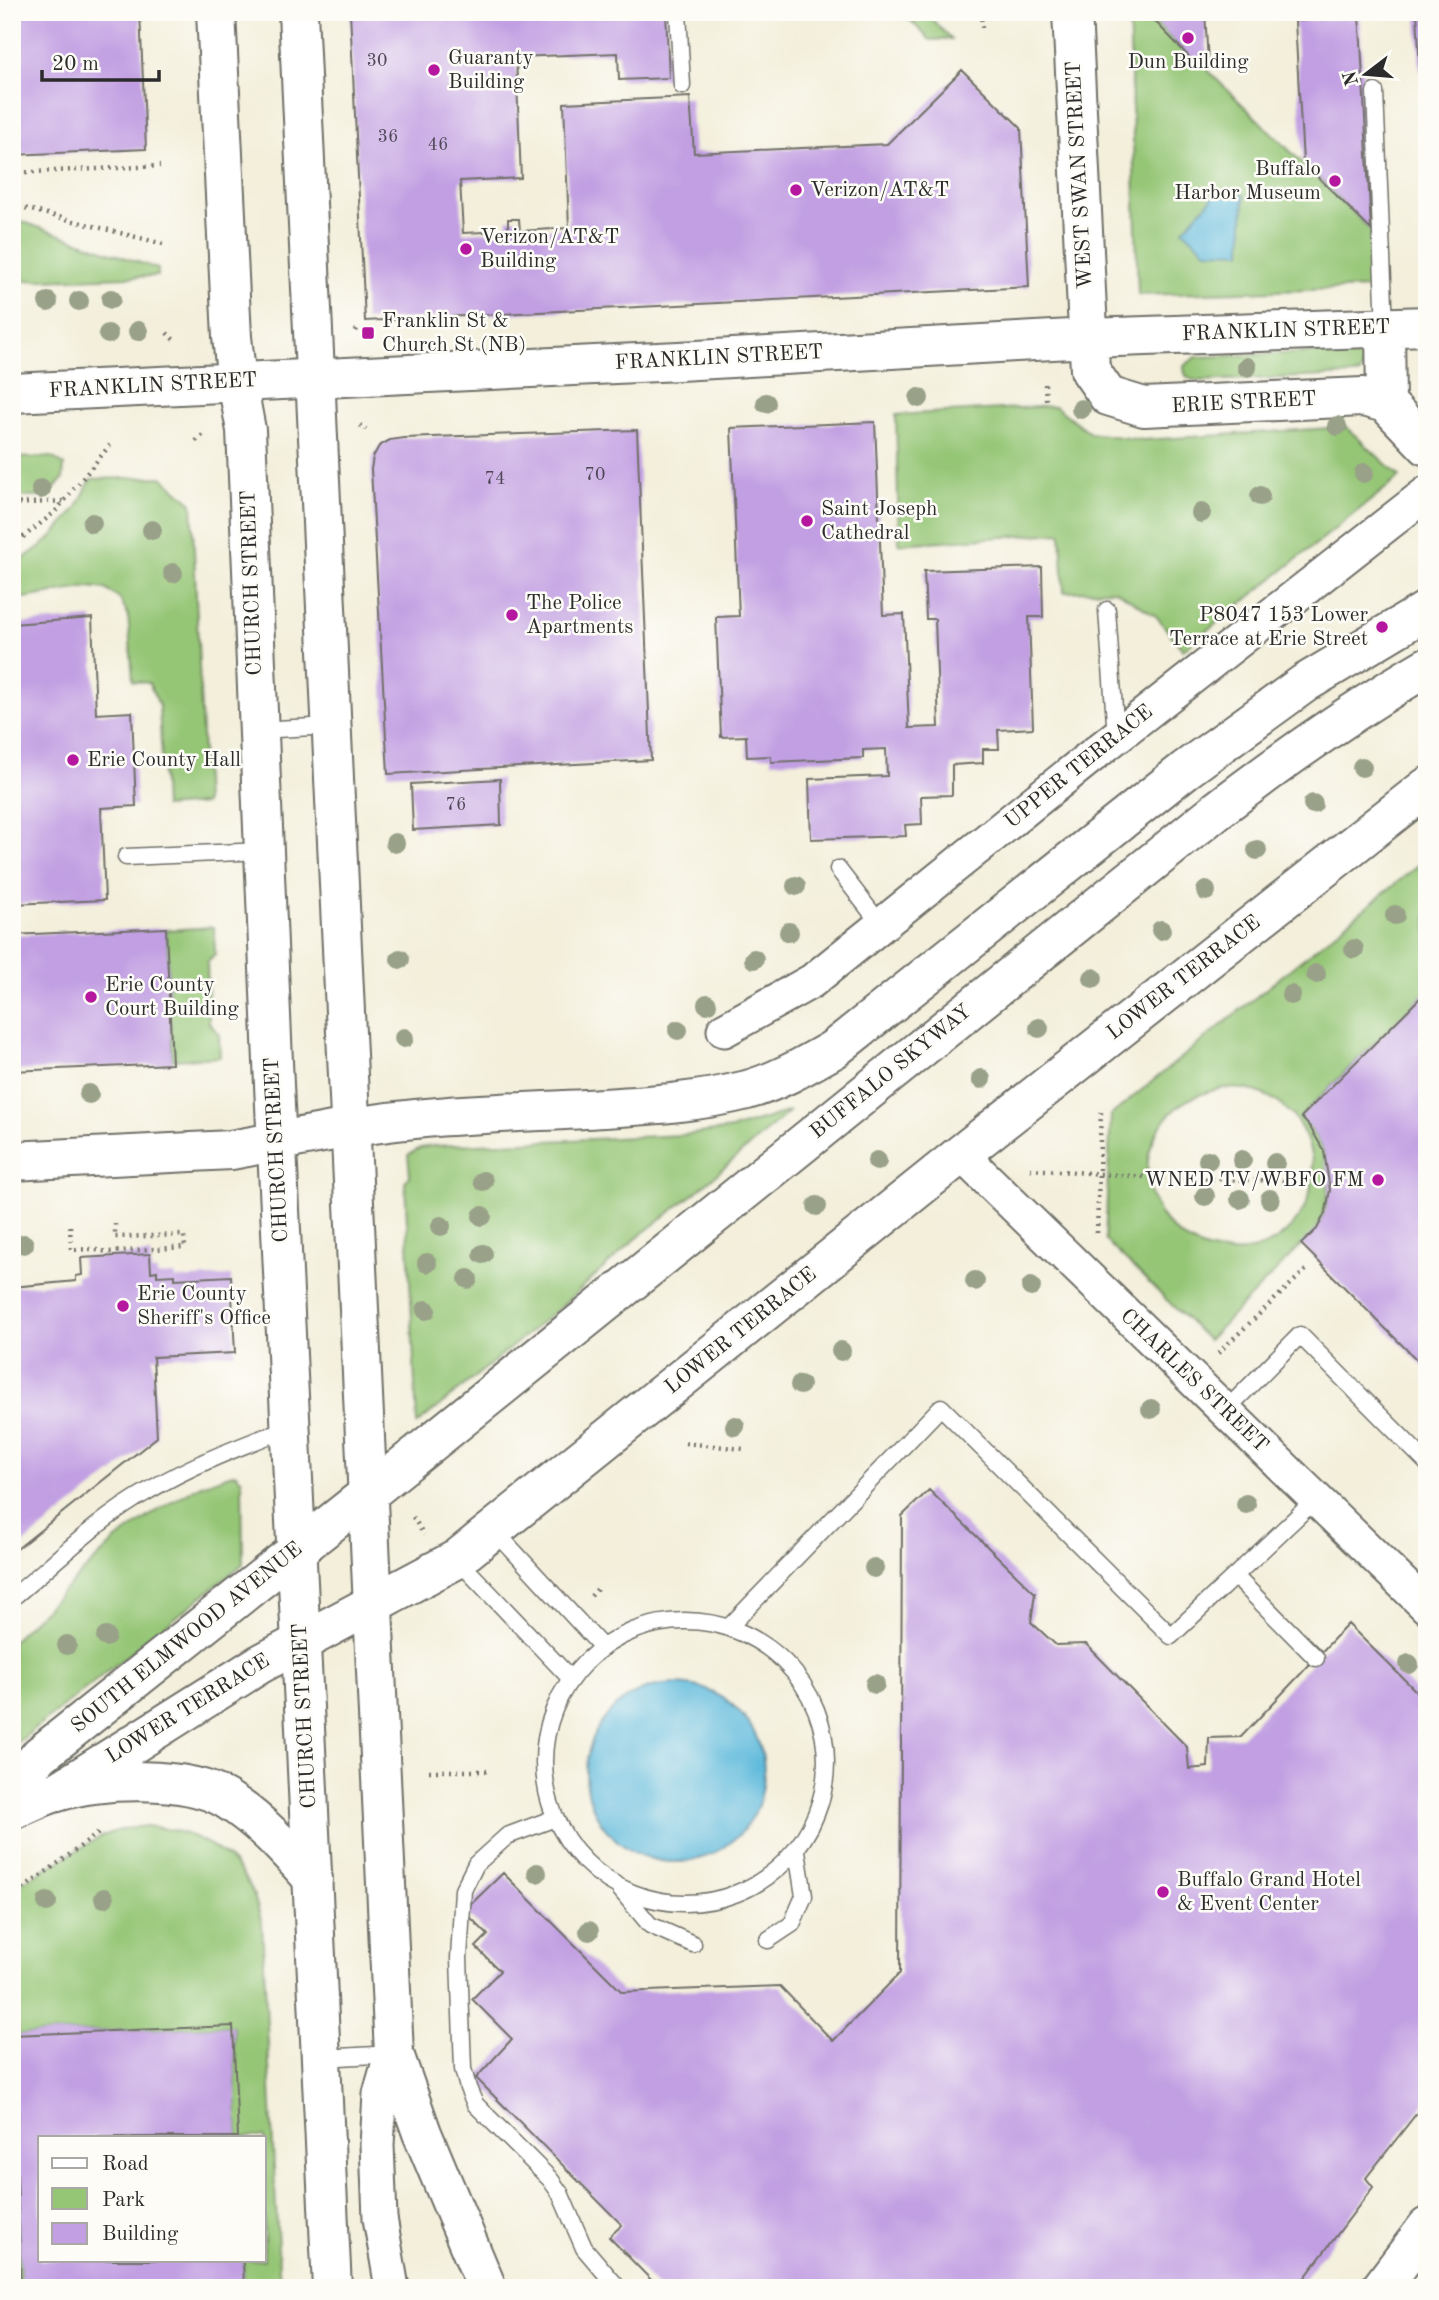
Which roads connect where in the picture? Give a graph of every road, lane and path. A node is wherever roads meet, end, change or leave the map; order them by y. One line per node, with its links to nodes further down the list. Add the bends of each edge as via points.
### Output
1 (216, 12): 21 (main road, CHURCH STREET)
2 (298, 12): 20 (main road)
3 (678, 12): 7 (lane)
4 (981, 12): 6 (path)
5 (1072, 12): 18 (main road, WEST SWAN STREET)
6 (982, 29)
7 (682, 86)
8 (1375, 92): 15 (lane)
9 (160, 166): 10 (path)
10 (12, 173)
11 (12, 205): 12 (path)
12 (163, 244)
13 (359, 325): 16 (path)
14 (1427, 326): 15 (main road, FRANKLIN STREET)
15 (1385, 327): 18 (main road, FRANKLIN STREET); 25 (main road)
16 (356, 331)
17 (167, 333): 19 (path)
18 (1089, 338): 20 (main road, FRANKLIN STREET); 25 (main road, ERIE STREET, via 1090,370 1108,396 1144,407 1363,397)
19 (174, 340)
20 (314, 379): 21 (main road, FRANKLIN STREET); 39 (main road)
21 (237, 382): 23 (main road, FRANKLIN STREET); 40 (main road, CHURCH STREET, via 246,430)
22 (1045, 384): 24 (path)
23 (12, 393)
24 (1046, 401)
25 (1386, 403): 31 (main road)
26 (360, 425): 27 (path)
27 (366, 430)
28 (206, 432): 29 (path)
29 (196, 441)
30 (110, 445): 33 (path)
31 (1427, 446)
32 (1427, 492): 41 (street, UPPER TERRACE)
33 (64, 501): 34 (path); 35 (path)
34 (12, 503)
35 (12, 546)
36 (1107, 610): 41 (lane)
37 (1427, 610): 49 (main road, via 1305,683 1185,770 834,1049 791,1074 707,1099 393,1120)
38 (1427, 667): 66 (main road, BUFFALO SKYWAY, via 1287,757 1151,863)
39 (331, 726): 40 (lane); 49 (main road)
40 (258, 730): 43 (main road, CHURCH STREET)
41 (1116, 737): 46 (street, UPPER TERRACE)
42 (1427, 787): 51 (main road, LOWER TERRACE)
43 (263, 852): 44 (lane); 50 (main road, CHURCH STREET)
44 (126, 857)
45 (838, 869): 46 (lane)
46 (881, 925): 47 (street, UPPER TERRACE, via 813,981)
47 (724, 1030)
48 (1101, 1110): 54 (path)
49 (349, 1128): 50 (main road); 66 (main road)
50 (276, 1141): 52 (main road, via 231,1150); 62 (main road, CHURCH STREET)
51 (961, 1154): 61 (street, CHARLES STREET); 69 (main road, LOWER TERRACE)
52 (12, 1161)
53 (1029, 1169): 54 (path)
54 (1099, 1174): 55 (path); 58 (path)
55 (1285, 1181)
56 (115, 1224): 57 (path, via 115,1237 184,1235 185,1247 119,1254 71,1250)
57 (70, 1226)
58 (1097, 1238)
59 (1309, 1267): 60 (path)
60 (1214, 1357)
61 (1225, 1411): 65 (lane, via 1300,1335); 67 (street, CHARLES STREET)
62 (291, 1427): 71 (main road, CHURCH STREET); 74 (lane, via 146,1491)
63 (684, 1443): 64 (path)
64 (744, 1449)
65 (1427, 1463)
66 (369, 1493): 71 (main road, SOUTH ELMWOOD AVENUE); 75 (main road)
67 (1316, 1499): 73 (lane); 76 (street, CHARLES STREET)
68 (413, 1517): 70 (path)
69 (494, 1530): 72 (main road, LOWER TERRACE); 79 (lane)
70 (424, 1536)
71 (296, 1550): 78 (main road, CHURCH STREET); 84 (main road, SOUTH ELMWOOD AVENUE, via 40,1755)
72 (457, 1559): 75 (main road, LOWER TERRACE); 81 (lane)
73 (1235, 1576): 77 (lane, via 1171,1636 942,1407); 80 (lane)
74 (12, 1598)
75 (373, 1603): 78 (main road, LOWER TERRACE); 95 (main road)
76 (1427, 1607)
77 (730, 1626): 79 (lane, via 685,1619 652,1624); 89 (lane, via 769,1647 801,1679 821,1719 828,1764 820,1808)
78 (302, 1641): 85 (main road, LOWER TERRACE); 90 (main road, CHURCH STREET)
79 (601, 1646): 81 (lane)
80 (1316, 1658)
81 (570, 1678): 87 (lane, via 548,1722 543,1771)
82 (429, 1771): 83 (path)
83 (491, 1771)
84 (12, 1789)
85 (57, 1792): 86 (main road, LOWER TERRACE); 90 (main road, via 160,1781 208,1791 272,1834)
86 (12, 1810)
87 (555, 1818): 91 (lane, via 582,1859); 102 (lane, via 507,1836 476,1864 463,1891 459,1958 463,2069 475,2104 550,2179 584,2248)
88 (100, 1832): 92 (path)
89 (797, 1851): 91 (lane, via 760,1884 715,1902 666,1904); 93 (lane, via 804,1896 792,1924)
90 (313, 1879): 96 (main road, CHURCH STREET)
91 (620, 1889): 94 (lane, via 650,1925)
92 (12, 1898)
93 (768, 1940)
94 (693, 1944)
95 (394, 2054): 96 (lane); 100 (street, via 380,2094 377,2145 380,2218); 101 (main road)
96 (321, 2058): 99 (main road, CHURCH STREET)
97 (1427, 2227): 103 (main road)
98 (1427, 2257): 104 (street)
99 (331, 2288)
100 (392, 2288)
101 (487, 2288)
102 (618, 2288)
103 (1381, 2288)
104 (1405, 2288)

